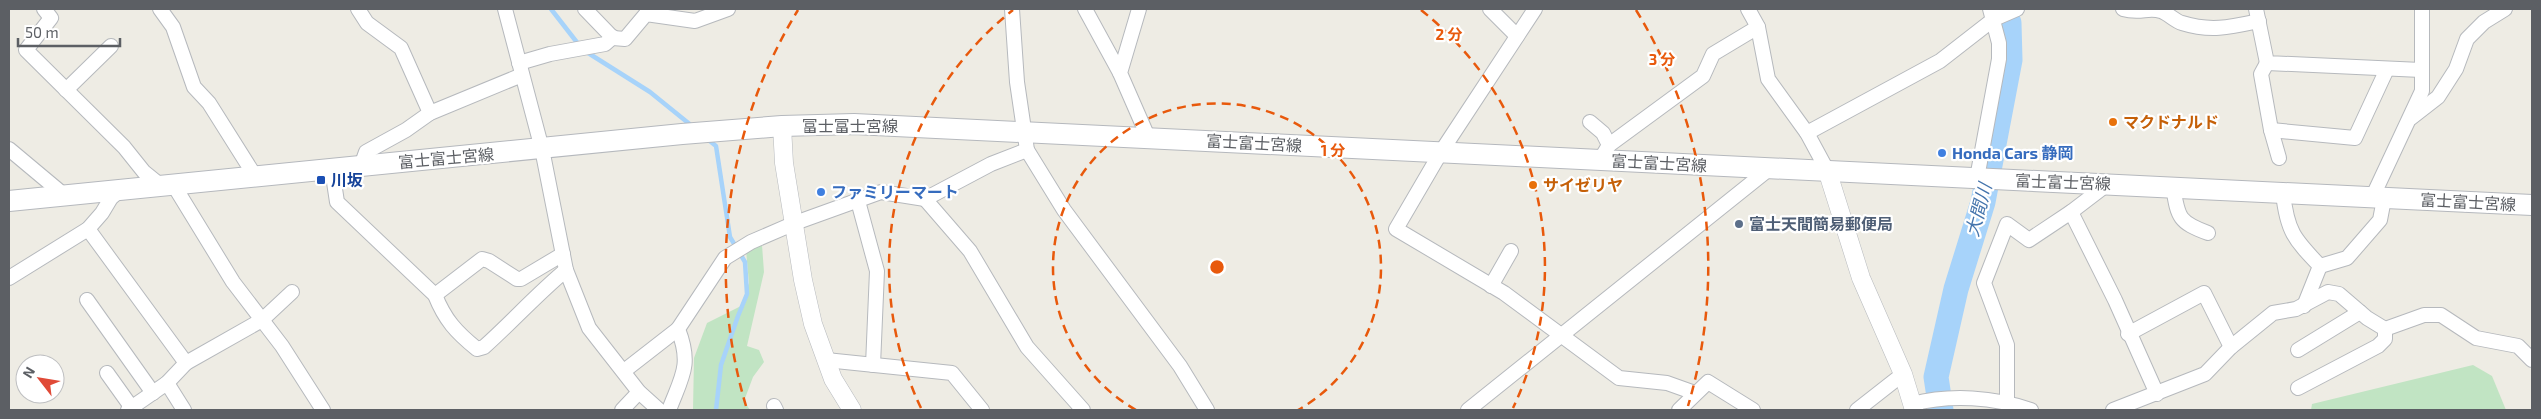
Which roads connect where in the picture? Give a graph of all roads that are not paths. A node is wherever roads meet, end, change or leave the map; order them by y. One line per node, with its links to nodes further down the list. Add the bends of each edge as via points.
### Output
1 (44, 9): 28 (street, via 51,18 26,50)
2 (160, 9): 46 (street, via 173,27 194,87 209,103)
3 (358, 9): 29 (street, via 367,23 402,48)
4 (505, 9): 24 (street)
5 (585, 9): 21 (street)
6 (728, 9): 21 (street, via 695,21 646,14 624,39)
7 (1012, 9): 36 (street, via 1017,82)
8 (1085, 9): 27 (street)
9 (1140, 9): 27 (street)
10 (1490, 9): 20 (street)
11 (1534, 9): 20 (street)
12 (1748, 9): 19 (street)
13 (2016, 9): 17 (street)
14 (2123, 9): 18 (street, via 2136,13 2150,9 2180,22 2219,30)
15 (2422, 9): 26 (street)
16 (2505, 9): 30 (street, via 2484,22 2467,39 2456,69 2438,97)
17 (1992, 14): 34 (street, via 1940,61); 47 (street, via 1999,59)
18 (2258, 15): 23 (street)
19 (1758, 27): 34 (street, via 1768,79); 40 (street, via 1713,54 1703,76)
20 (1517, 36): 39 (street)
21 (613, 37): 24 (street, via 605,44 550,54)
22 (111, 46): 28 (street)
23 (2267, 63): 25 (street); 33 (street, via 2261,74)
24 (521, 69): 29 (street); 38 (street)
25 (2387, 69): 26 (street); 33 (street, via 2355,138)
26 (2421, 70): 30 (street, via 2422,91)
27 (1120, 73): 35 (street)
28 (66, 90): 49 (street, via 124,147 144,172)
29 (430, 112): 42 (street, via 406,130 366,152)
30 (2411, 118): 54 (street)
31 (1590, 122): 40 (street, via 1603,134)
32 (782, 126): 36 (main road, 富士富士宮線, via 854,124); 38 (main road, 富士富士宮線); 60 (street, via 784,163)
33 (2271, 130): 41 (street)
34 (1807, 133): 45 (street)
35 (1148, 137): 36 (main road, 富士富士宮線); 39 (main road, 富士富士宮線)
36 (1026, 141): 55 (street, via 992,164); 106 (street, via 1064,210 1180,366)
37 (9, 149): 53 (street)
38 (542, 149): 42 (main road, 富士富士宮線); 64 (street)
39 (1441, 152): 40 (main road, 富士富士宮線); 68 (street, via 1396,230)
40 (1604, 152): 44 (main road, 富士富士宮線)
41 (2279, 158)
42 (361, 166): 43 (main road, 富士富士宮線)
43 (332, 169): 46 (main road, 富士富士宮線); 70 (street, via 337,202)
44 (1769, 169): 45 (main road, 富士富士宮線); 78 (street)
45 (1827, 170): 47 (main road, 富士富士宮線); 87 (street, via 1861,278)
46 (255, 176): 49 (main road, 富士富士宮線)
47 (1977, 178): 48 (main road, 富士富士宮線)
48 (2109, 183): 50 (main road, 富士富士宮線); 59 (street)
49 (166, 184): 51 (main road, 富士富士宮線); 74 (street)
50 (2173, 187): 52 (main road, 富士富士宮線); 62 (street, via 2180,218)
51 (121, 189): 53 (main road, 富士富士宮線); 61 (street)
52 (2283, 193): 54 (main road, 富士富士宮線); 65 (street, via 2285,214 2293,236)
53 (64, 195): 56 (main road, 富士富士宮線)
54 (2378, 198): 58 (main road, 富士富士宮線); 65 (street, via 2380,220 2347,258)
55 (925, 199): 57 (street, via 881,192); 105 (street, via 970,252 1027,347)
56 (9, 201)
57 (858, 201): 60 (street); 84 (street, via 878,271)
58 (2532, 205)
59 (2071, 212): 77 (street, via 2115,300); 94 (street, via 2029,240 2007,224 1984,283 2007,345)
60 (795, 223): 75 (street, via 751,242 725,258); 81 (street, via 809,307)
61 (88, 230): 67 (street); 83 (street)
62 (2208, 234)
63 (1511, 251): 68 (street)
64 (563, 254): 66 (street); 70 (street, via 521,279 482,259)
65 (2320, 266): 72 (street)
66 (566, 270): 70 (street, via 535,295 524,311 484,348 477,349 457,332 443,315); 85 (street, via 589,328)
67 (9, 278)
68 (1491, 286): 78 (street)
69 (292, 292): 74 (street)
70 (435, 295)
71 (87, 300): 91 (street)
72 (2304, 306): 73 (street, via 2328,292 2339,294); 79 (street, via 2273,314)
73 (2360, 312): 76 (street); 80 (street)
74 (262, 320): 83 (street); 100 (street)
75 (678, 328): 85 (street); 103 (street, via 686,349 686,368)
76 (2385, 329): 82 (street, via 2424,315 2441,315 2476,338 2518,346); 89 (street, via 2385,339 2378,346)
77 (2128, 334): 79 (street, via 2204,293); 93 (street)
78 (1562, 336): 92 (street, via 1619,378 1667,383); 95 (street)
79 (2231, 347): 93 (street, via 2205,374)
80 (2298, 350)
81 (826, 360): 84 (street); 98 (street)
82 (2532, 360)
83 (186, 363): 88 (street)
84 (873, 365): 104 (street, via 952,373)
85 (624, 371): 90 (street)
86 (107, 373): 97 (street)
87 (1903, 374): 96 (street); 109 (street)
88 (166, 383): 91 (street); 99 (street)
89 (2298, 388)
90 (639, 392): 101 (street); 102 (street)
91 (153, 393): 97 (street)
92 (1695, 393): 107 (street); 108 (street, via 1708,382)
93 (2157, 394): 111 (street)
94 (2007, 402): 96 (street, via 1930,399); 110 (street)
95 (1477, 407)
96 (1913, 407)
97 (130, 409)
98 (849, 409)
99 (184, 410)
100 (323, 410)
101 (622, 410)
102 (659, 410)
103 (669, 410)
104 (982, 410)
105 (1083, 410)
106 (1207, 410)
107 (1679, 410)
108 (1754, 410)
109 (1857, 410)
110 (2031, 410)
111 (2113, 410)

